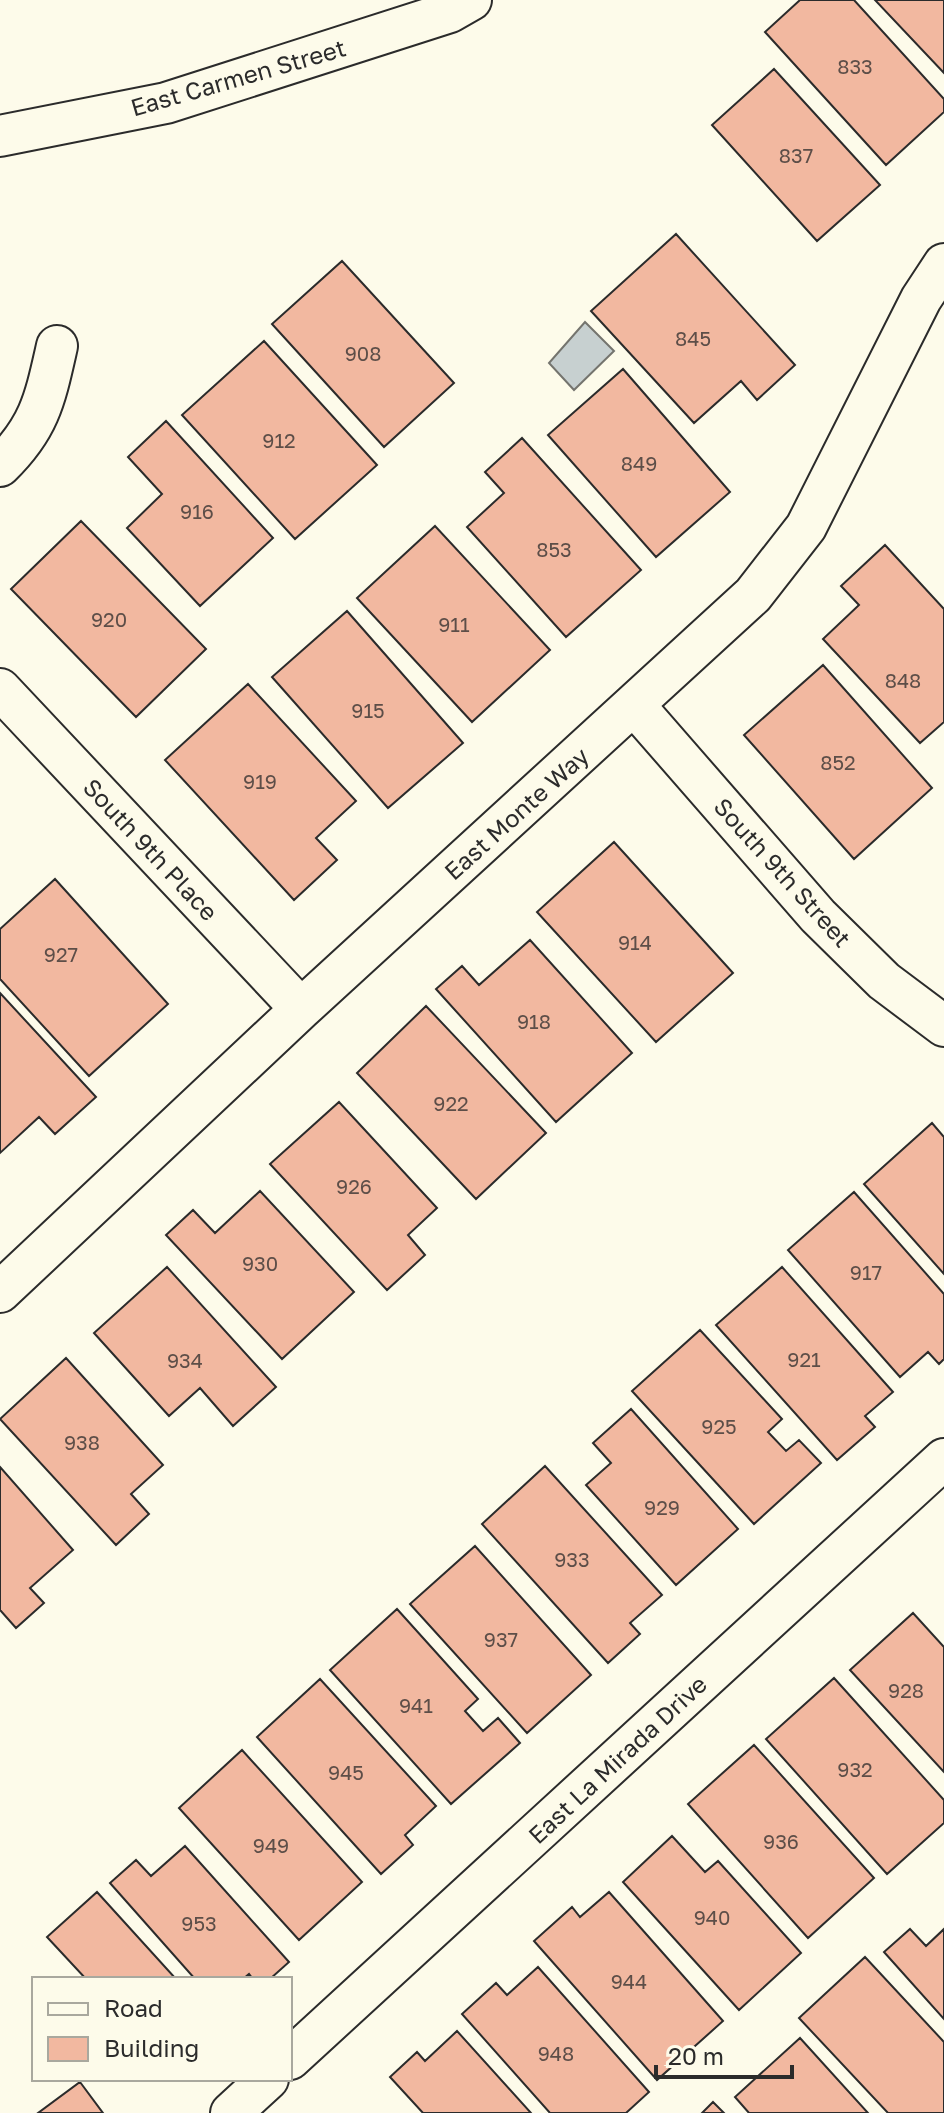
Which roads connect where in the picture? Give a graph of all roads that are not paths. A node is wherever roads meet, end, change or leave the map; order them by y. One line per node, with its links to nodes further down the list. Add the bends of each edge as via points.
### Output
1 (471, 0): 2 (street, East Carmen Street, via 436,17 166,103)
2 (0, 136)
3 (944, 264): 7 (street, East Monte Way, via 921,299 806,527 753,595)
4 (57, 346): 5 (street, via 38,416 25,442)
5 (0, 466)
6 (0, 689): 8 (street, South 9th Place)
7 (634, 705): 8 (street, East Monte Way); 9 (street, South 9th Street, via 818,916 884,981)
8 (301, 1009): 10 (street, East Monte Way)
9 (944, 1026)
10 (0, 1292)
11 (944, 1459): 12 (street, East La Mirada Drive)
12 (292, 2057)
13 (266, 2081): 14 (street)
14 (231, 2113)

